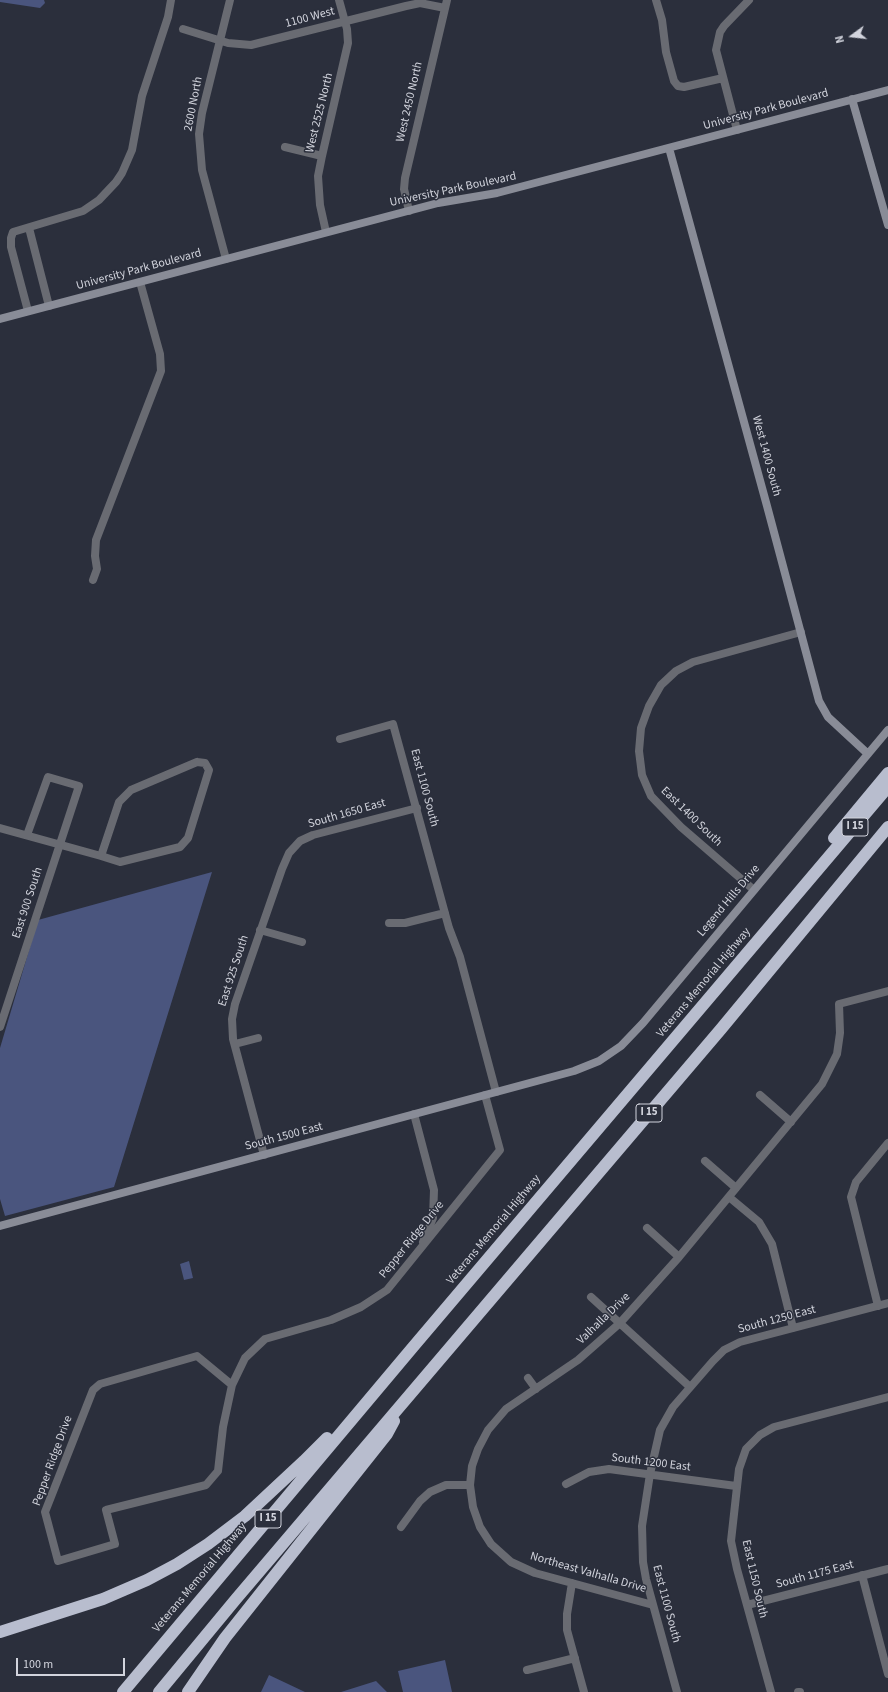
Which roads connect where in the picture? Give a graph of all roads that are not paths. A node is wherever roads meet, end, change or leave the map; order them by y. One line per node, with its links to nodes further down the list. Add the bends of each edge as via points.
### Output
1 (171, 0): 19 (street, via 168,17 142,96 132,150 122,173 112,187 91,206 74,215)
2 (230, 0): 9 (street, 2600 North)
3 (339, 0): 7 (street, West 2525 North)
4 (656, 0): 10 (street, via 672,76 678,86)
5 (749, 0): 10 (street, via 720,32 716,50)
6 (446, 4): 7 (street, 1100 West, via 420,3); 17 (street, West 2450 North, via 405,178 404,189)
7 (345, 22): 9 (street, 1100 West, via 263,43 239,45); 16 (street, West 2525 North, via 348,43 346,59)
8 (182, 29): 9 (street, 1100 West)
9 (220, 41): 21 (street, 2600 North, via 199,134 202,170)
10 (723, 78): 13 (street)
11 (888, 90): 12 (street, University Park Boulevard)
12 (852, 99): 13 (street, University Park Boulevard); 18 (street)
13 (737, 130): 15 (street, University Park Boulevard)
14 (285, 147): 16 (street)
15 (669, 148): 17 (street, University Park Boulevard, via 497,193 438,203); 27 (street, West 1400 South)
16 (322, 156): 20 (street, West 2525 North, via 318,191)
17 (409, 211): 20 (street, University Park Boulevard)
18 (888, 226)
19 (29, 228): 23 (street); 24 (street, via 13,232 11,238 11,247)
20 (326, 232): 21 (street, University Park Boulevard)
21 (226, 259): 22 (street, University Park Boulevard)
22 (140, 282): 23 (street, University Park Boulevard); 26 (street, via 160,354 160,371 96,540 97,569)
23 (49, 306): 24 (street, University Park Boulevard)
24 (28, 311): 25 (street, University Park Boulevard)
25 (0, 319)
26 (93, 580)
27 (801, 632): 30 (street, West 1400 South, via 819,701 828,717); 41 (street, East 1400 South, via 693,662 676,671 661,686 649,706 641,728 639,751 642,774 651,796 681,827)
28 (888, 730): 30 (street, Legend Hills Drive)
29 (340, 739): 33 (street, East 1100 South, via 393,724)
30 (868, 754): 41 (street, Legend Hills Drive)
31 (888, 772): 40 (highway, via 832,841)
32 (888, 787): 40 (highway, Veterans Memorial Highway / I 15)
33 (417, 808): 38 (street, South 1650 East, via 313,836 300,841); 42 (street, East 1100 South)
34 (888, 827): 75 (highway, I 15, via 721,1029)
35 (0, 828): 36 (street)
36 (27, 835): 37 (street); 37 (street, East 900 South, via 48,777 79,786)
37 (60, 844): 39 (street); 47 (street, East 900 South)
38 (289, 853): 44 (street, East 925 South)
39 (102, 856): 39 (street, via 120,862 180,847 188,838 209,770 205,763 197,762 131,790 118,802)
40 (822, 866): 70 (highway, Veterans Memorial Highway / I 15)
41 (754, 890): 50 (street, Legend Hills Drive, via 621,1046 599,1061)
42 (445, 913): 43 (street, via 405,923); 51 (street, East 1100 South, via 460,957)
43 (389, 923)
44 (260, 930): 45 (street, East 925 South); 49 (street, East 925 South, via 232,1019)
45 (302, 942)
46 (888, 991): 55 (street, Valhalla Drive, via 839,1004 840,1033 837,1054 822,1084)
47 (0, 1027)
48 (258, 1038): 49 (street)
49 (234, 1044): 57 (street, East 925 South)
50 (574, 1071): 51 (street, South 1500 East)
51 (496, 1092): 52 (street, South 1500 East)
52 (485, 1095): 54 (street, South 1500 East); 63 (street, Pepper Ridge Drive, via 500,1150)
53 (760, 1095): 55 (street)
54 (414, 1114): 57 (street, South 1500 East); 63 (street, via 434,1190 432,1218)
55 (791, 1122): 59 (street, Valhalla Drive)
56 (888, 1143): 67 (street, via 856,1182 851,1197)
57 (264, 1155): 61 (street, South 1500 East)
58 (704, 1161): 59 (street)
59 (736, 1188): 60 (street, Valhalla Drive)
60 (729, 1197): 64 (street, Valhalla Drive); 69 (street, via 759,1222 772,1244)
61 (0, 1226)
62 (647, 1228): 64 (street)
63 (420, 1250): 72 (street, Pepper Ridge Drive, via 387,1290 361,1307 319,1324 265,1339 245,1358)
64 (679, 1257): 68 (street, Valhalla Drive)
65 (591, 1297): 68 (street)
66 (888, 1303): 67 (street, South 1250 East)
67 (878, 1306): 69 (street, South 1250 East)
68 (620, 1323): 73 (street); 74 (street, Valhalla Drive, via 578,1360)
69 (793, 1328): 73 (street, South 1250 East, via 740,1342 724,1350)
70 (413, 1347): 87 (highway, via 304,1462 250,1512 216,1539 177,1564 128,1589); 93 (highway, Veterans Memorial Highway / I 15)
71 (528, 1378): 74 (street)
72 (232, 1385): 72 (street, Pepper Ridge Drive, via 223,1427 218,1471 206,1485 106,1510 115,1544 58,1561 45,1512 93,1390 100,1384 197,1356)
73 (690, 1387): 77 (street, South 1250 East, via 673,1407 660,1430)
74 (536, 1389): 79 (street, Valhalla Drive, via 506,1409 488,1430 472,1466)
75 (408, 1397): 94 (highway, I 15); 95 (highway, via 387,1434 228,1633)
76 (888, 1397): 80 (street, East 1150 South, via 774,1427 760,1435 746,1449)
77 (650, 1474): 78 (street, South 1200 East, via 609,1469 589,1472); 80 (street, South 1200 East); 85 (street, East 1100 South, via 642,1526 642,1545 646,1579)
78 (566, 1484)
79 (470, 1485): 81 (street, via 446,1485 430,1492); 84 (street, Northeast Valhalla Drive, via 473,1507 480,1527 491,1544 511,1562 535,1573)
80 (736, 1486): 86 (street, East 1150 South, via 731,1540)
81 (401, 1527)
82 (888, 1569): 83 (street, South 1175 East)
83 (862, 1575): 86 (street, South 1175 East); 92 (street)
84 (572, 1583): 85 (street, Northeast Valhalla Drive); 90 (street, via 567,1630)
85 (653, 1605): 97 (street, East 1100 South)
86 (747, 1605): 98 (street, East 1150 South)
87 (44, 1617): 88 (highway); 89 (highway)
88 (0, 1625)
89 (0, 1632)
90 (575, 1658): 91 (street); 96 (street)
91 (527, 1670)
92 (888, 1674)
93 (124, 1692)
94 (159, 1692)
95 (188, 1692)
96 (584, 1692)
97 (677, 1692)
98 (771, 1692)

